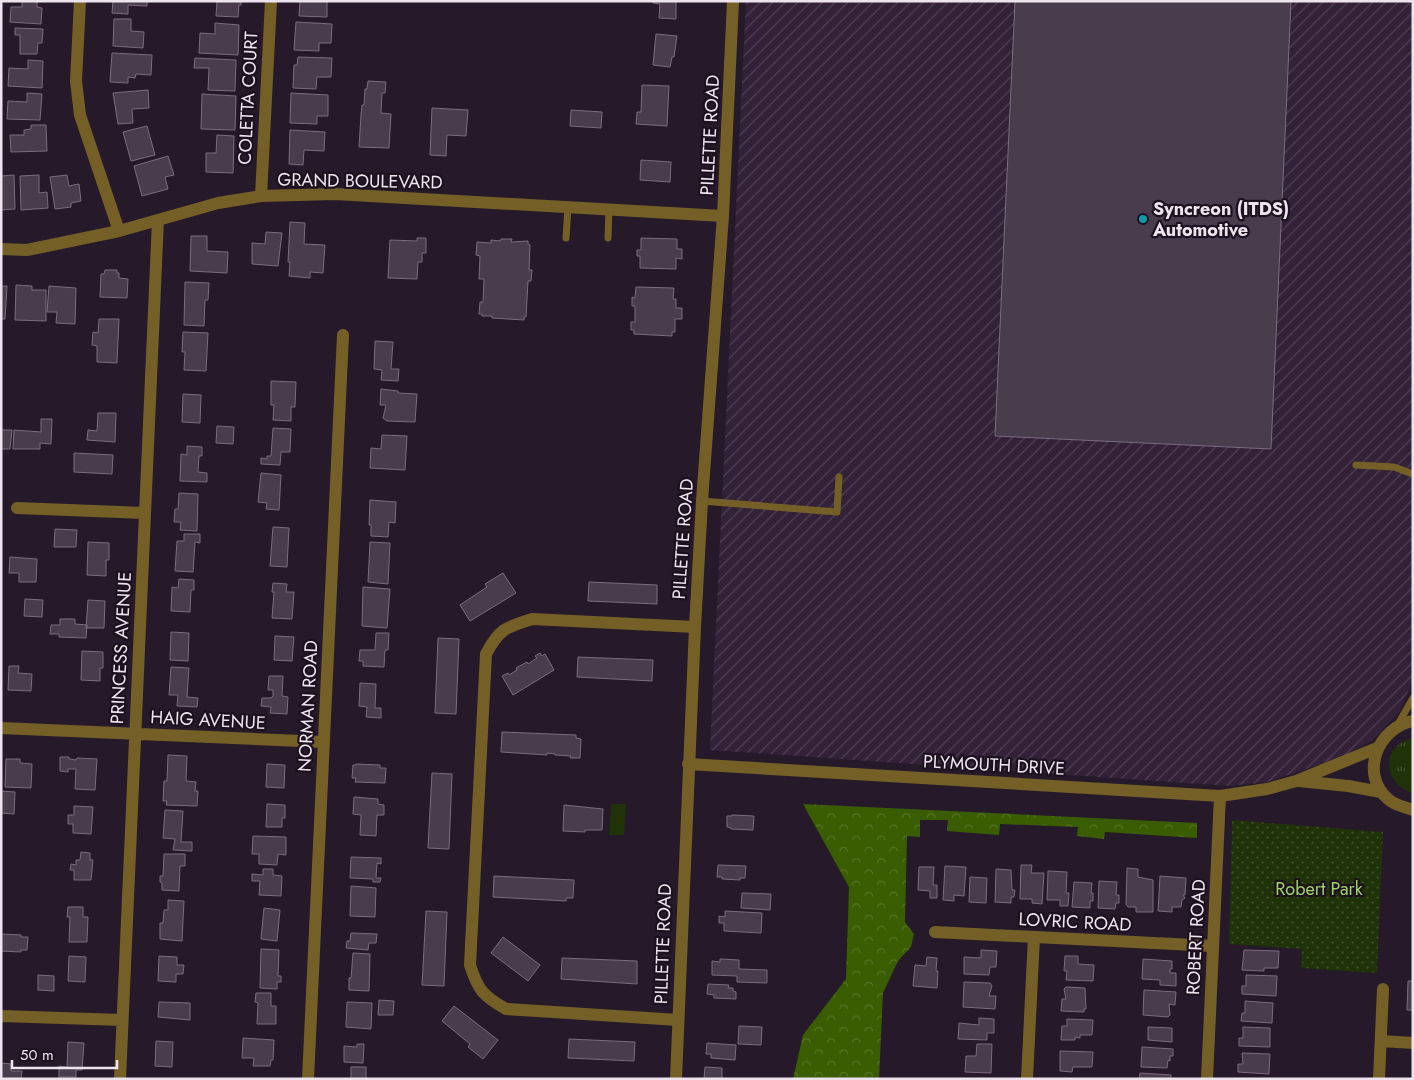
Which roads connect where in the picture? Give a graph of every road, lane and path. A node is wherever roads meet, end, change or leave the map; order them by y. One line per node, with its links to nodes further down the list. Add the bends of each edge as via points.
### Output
1 (80, 1): 9 (street, via 76,82 80,115)
2 (270, 1): 4 (street, COLETTA COURT)
3 (733, 1): 7 (street, PILLETTE ROAD)
4 (261, 196): 5 (street, GRAND BOULEVARD, via 335,194); 8 (street, GRAND BOULEVARD, via 218,203)
5 (568, 207): 6 (street, GRAND BOULEVARD); 10 (lane)
6 (609, 209): 7 (street, GRAND BOULEVARD); 11 (lane)
7 (724, 216): 17 (street, PILLETTE ROAD)
8 (158, 220): 9 (street, GRAND BOULEVARD); 19 (street, PRINCESS AVENUE)
9 (119, 231): 12 (street, GRAND BOULEVARD, via 26,250)
10 (566, 238)
11 (608, 238)
12 (1, 249)
13 (343, 335): 26 (street, NORMAN ROAD)
14 (1356, 465): 15 (lane, via 1394,467)
15 (1413, 474)
16 (839, 477): 17 (lane, via 837,512)
17 (702, 502): 20 (street, PILLETTE ROAD)
18 (18, 508): 19 (street)
19 (145, 513): 25 (street, PRINCESS AVENUE)
20 (695, 627): 28 (street, PILLETTE ROAD); 39 (street, via 532,619 508,626 494,638 486,654 470,965 476,984 489,999 506,1009)
21 (1413, 698): 23 (lane)
22 (1413, 722): 23 (street)
23 (1397, 726): 27 (street)
24 (1, 728): 25 (street, HAIG AVENUE)
25 (135, 734): 26 (street, HAIG AVENUE); 38 (street, PRINCESS AVENUE)
26 (324, 742): 43 (street, NORMAN ROAD)
27 (1377, 748): 29 (street, PLYMOUTH DRIVE); 30 (street, via 1373,767)
28 (688, 764): 31 (street, PLYMOUTH DRIVE); 39 (street, PILLETTE ROAD)
29 (1296, 781): 30 (street, PLYMOUTH DRIVE); 31 (street, PLYMOUTH DRIVE, via 1267,790)
30 (1381, 792): 32 (street, via 1389,801)
31 (1220, 796): 35 (street, ROBERT ROAD)
32 (1413, 810)
33 (935, 932): 34 (street, LOVRIC ROAD)
34 (1034, 937): 35 (street, LOVRIC ROAD); 45 (street)
35 (1213, 946): 46 (street, ROBERT ROAD)
36 (1383, 989): 40 (street)
37 (1, 1016): 38 (street)
38 (122, 1020): 42 (street, PRINCESS AVENUE)
39 (678, 1020): 44 (street, PILLETTE ROAD)
40 (1381, 1040): 41 (street); 47 (street)
41 (1413, 1043)
42 (120, 1079)
43 (308, 1079)
44 (676, 1079)
45 (1027, 1079)
46 (1207, 1079)
47 (1379, 1079)

